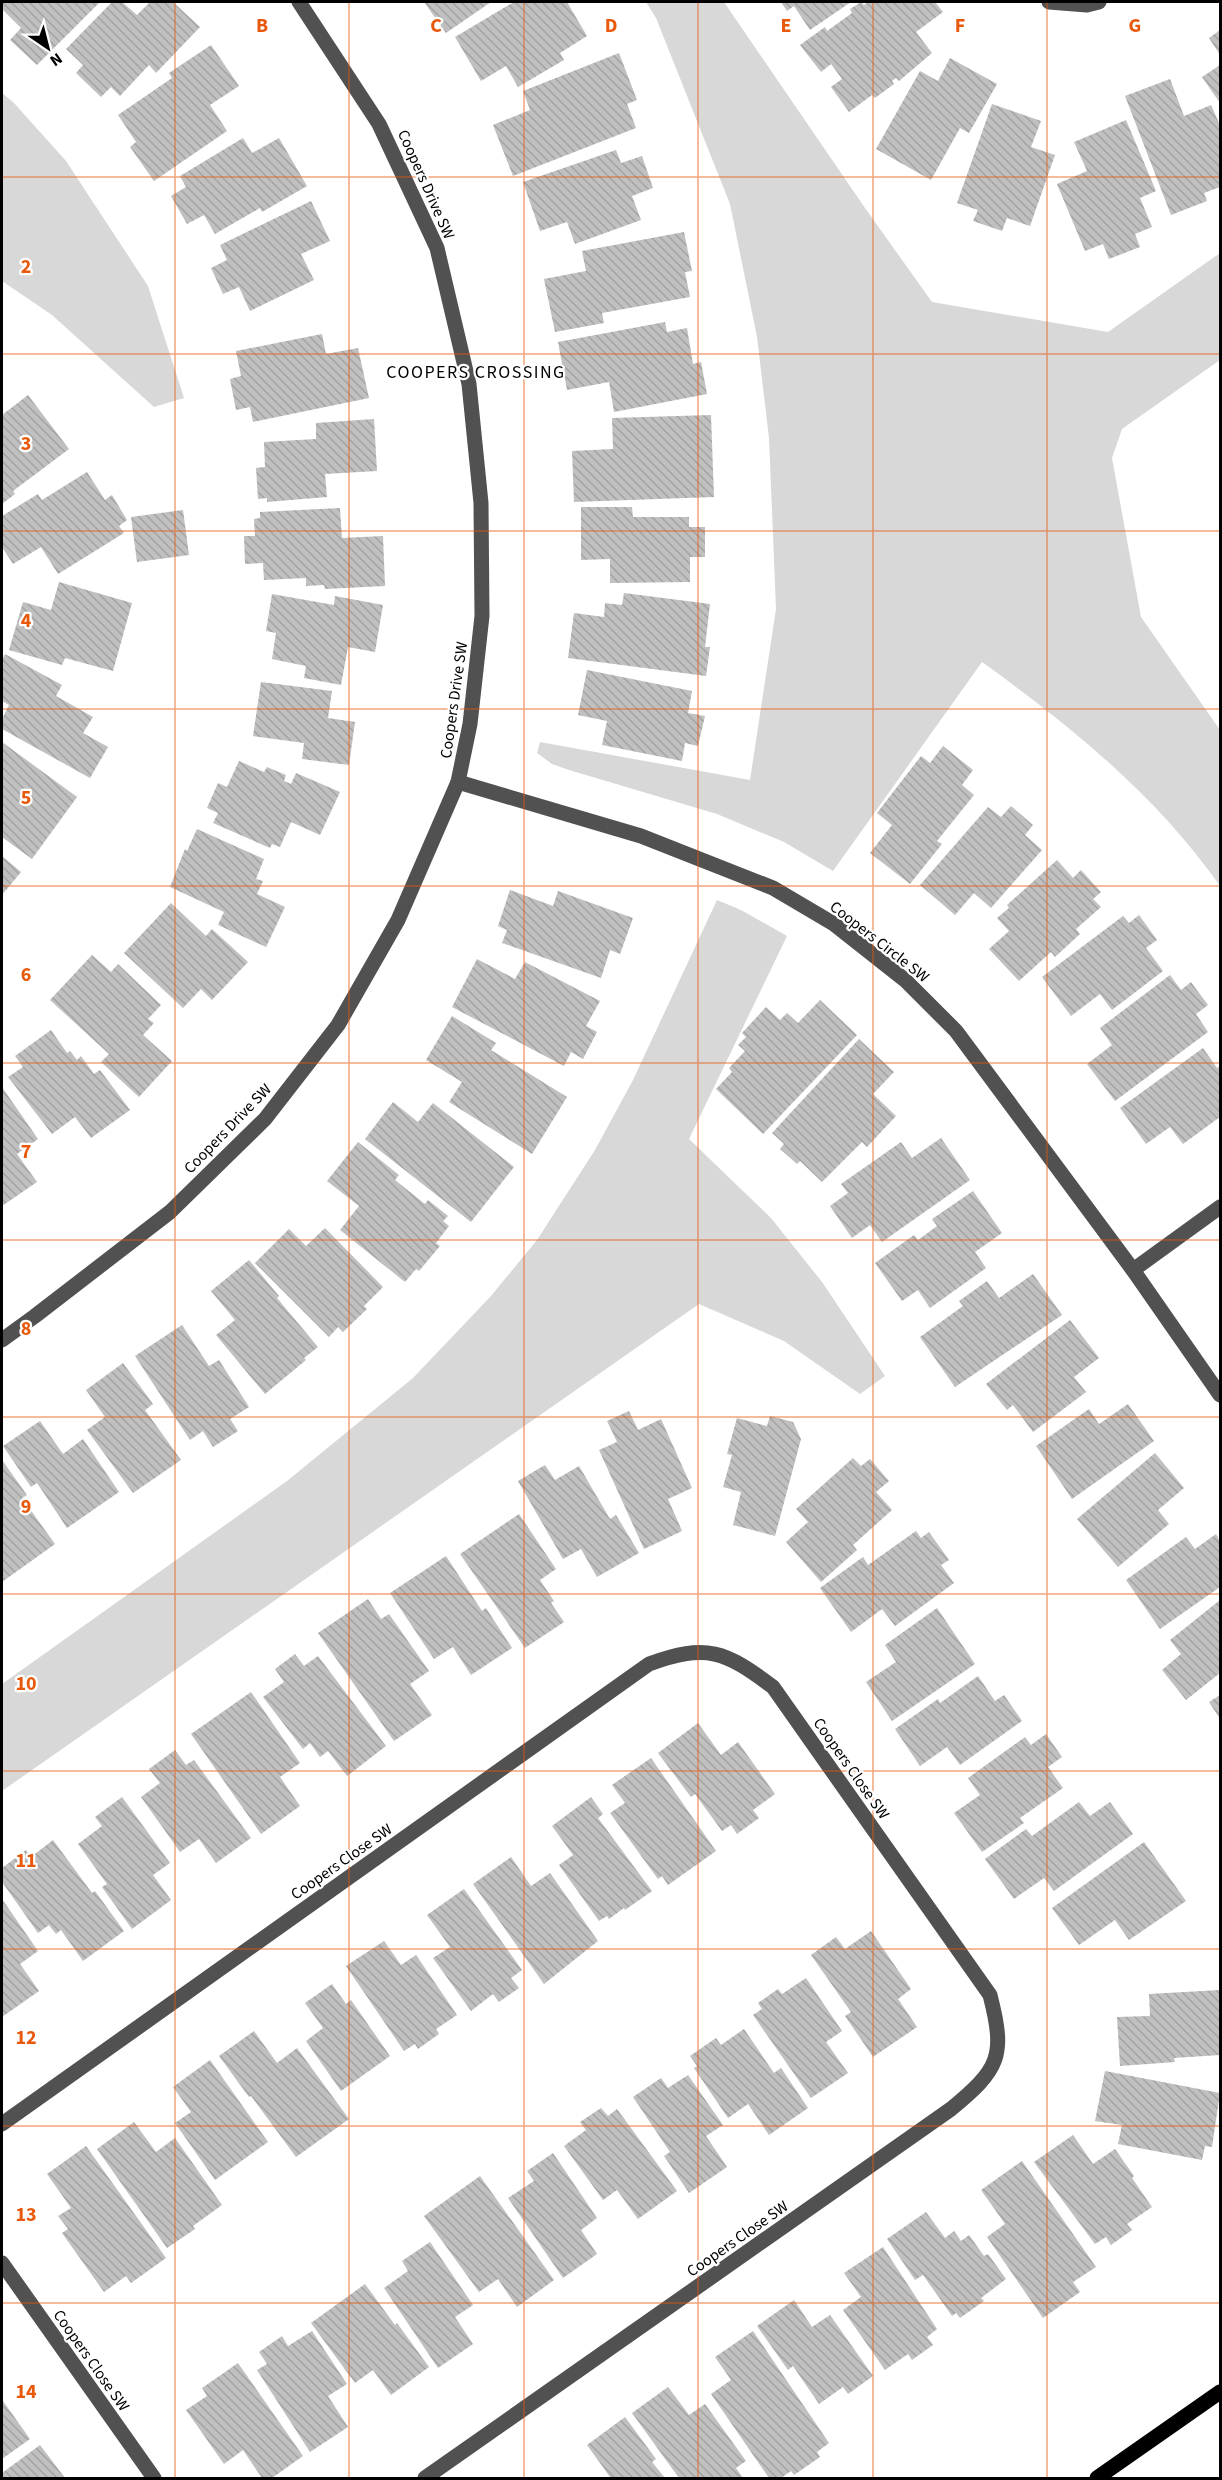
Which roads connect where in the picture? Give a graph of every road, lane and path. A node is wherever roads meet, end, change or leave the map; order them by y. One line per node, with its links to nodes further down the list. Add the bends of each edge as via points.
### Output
1 (299, 2): 4 (street, Coopers Drive SW, via 380,124 436,248 469,384 481,503 482,616 470,723)
2 (1049, 2): 3 (street)
3 (1099, 2)
4 (458, 782): 6 (street, Coopers Circle SW, via 641,836 773,888 834,924 905,980 956,1031); 7 (street, Coopers Drive SW, via 398,920 344,1016 265,1119 170,1212)
5 (1221, 1207): 6 (street)
6 (1133, 1270): 8 (street, Coopers Circle SW)
7 (2, 1340)
8 (1221, 1395)
9 (2, 2124): 13 (street, Coopers Close SW, via 649,1664 679,1653 708,1652 741,1663 773,1687 990,1995 998,2029 995,2062 981,2084 951,2109)
10 (2, 2263): 12 (street, Coopers Close SW)
11 (1221, 2391): 14 (main road)
12 (154, 2478)
13 (425, 2478)
14 (1097, 2478)

